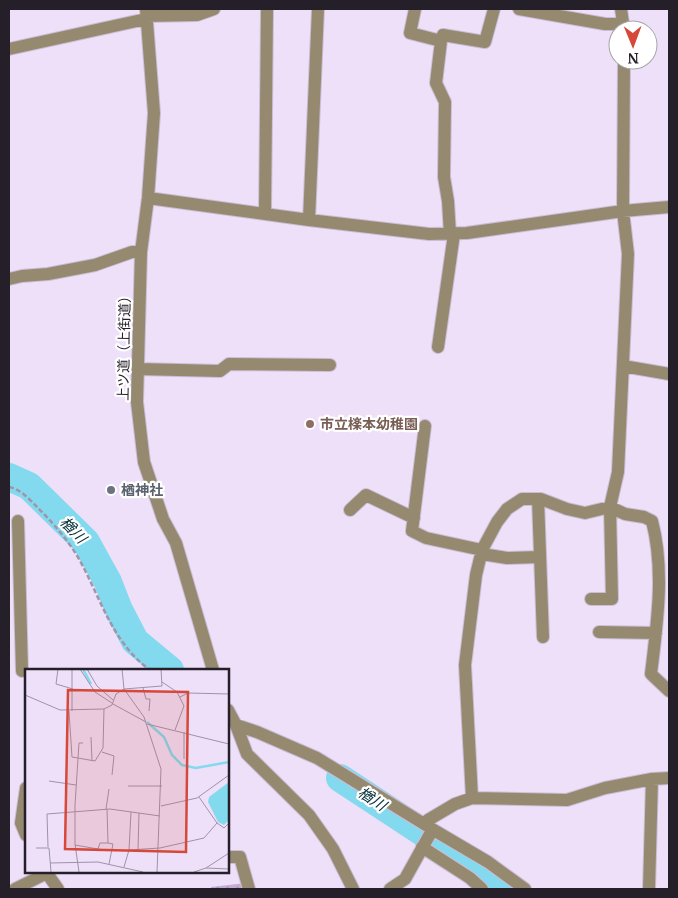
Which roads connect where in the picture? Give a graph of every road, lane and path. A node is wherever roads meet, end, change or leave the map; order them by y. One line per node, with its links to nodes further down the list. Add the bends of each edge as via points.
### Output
1 (214, 9): 7 (street, via 198,15)
2 (267, 9): 15 (street)
3 (318, 9): 16 (street)
4 (415, 9): 9 (street, via 410,33)
5 (494, 9): 9 (street, via 485,42 443,35)
6 (520, 9): 8 (street)
7 (146, 14): 10 (street, via 65,38); 12 (street, 上ツ道（上街道）, via 154,113)
8 (608, 24)
9 (441, 41): 17 (street, via 436,83 445,102 444,177)
10 (9, 49)
11 (624, 70): 14 (street)
12 (148, 198): 15 (street); 18 (street, 上ツ道（上街道）)
13 (669, 207): 14 (street)
14 (623, 211): 17 (street); 22 (street, via 628,254)
15 (265, 214): 16 (street)
16 (309, 220): 17 (street)
17 (452, 234): 20 (street)
18 (141, 252): 19 (street, via 95,265); 23 (street, 上ツ道（上街道）)
19 (9, 278)
20 (438, 347)
21 (330, 366): 23 (street, via 229,364 220,371)
22 (623, 366): 24 (street); 28 (street, via 618,472)
23 (138, 369): 40 (street, 上ツ道（上街道）, via 137,402 144,462 163,519 176,543)
24 (669, 374)
25 (424, 426): 30 (street)
26 (9, 487): 39 (path, via 30,499 53,524 76,555 122,644)
27 (538, 499): 28 (street, via 586,513); 32 (street, via 522,500 507,509); 33 (street)
28 (610, 507): 34 (street, via 612,599); 36 (street, via 652,521 659,572)
29 (350, 510): 30 (street, via 366,495)
30 (414, 518): 32 (street, via 412,531 426,538)
31 (18, 522): 41 (street)
32 (482, 552): 33 (street, via 507,558); 48 (street, via 476,575 465,665)
33 (540, 558): 37 (street)
34 (591, 599)
35 (599, 632): 36 (street)
36 (656, 633): 42 (street, via 651,674)
37 (543, 637)
38 (9, 668): 41 (street)
39 (149, 669)
40 (214, 669)
41 (24, 672)
42 (669, 691)
43 (229, 714): 44 (street)
44 (236, 725): 50 (street, via 317,758); 57 (street, via 247,754 308,815 333,849)
45 (669, 778): 46 (street)
46 (652, 779): 48 (street, via 605,788 567,800); 61 (street)
47 (25, 795): 49 (street, via 21,823)
48 (472, 798): 50 (street, via 428,820)
49 (25, 833)
50 (426, 836): 58 (street, via 405,879); 59 (street); 60 (street, via 488,862)
51 (229, 857): 56 (street, via 240,858)
52 (45, 873): 54 (street)
53 (48, 873): 55 (street)
54 (15, 889)
55 (58, 889)
56 (249, 889)
57 (353, 889)
58 (390, 889)
59 (482, 889)
60 (525, 889)
61 (650, 889)

